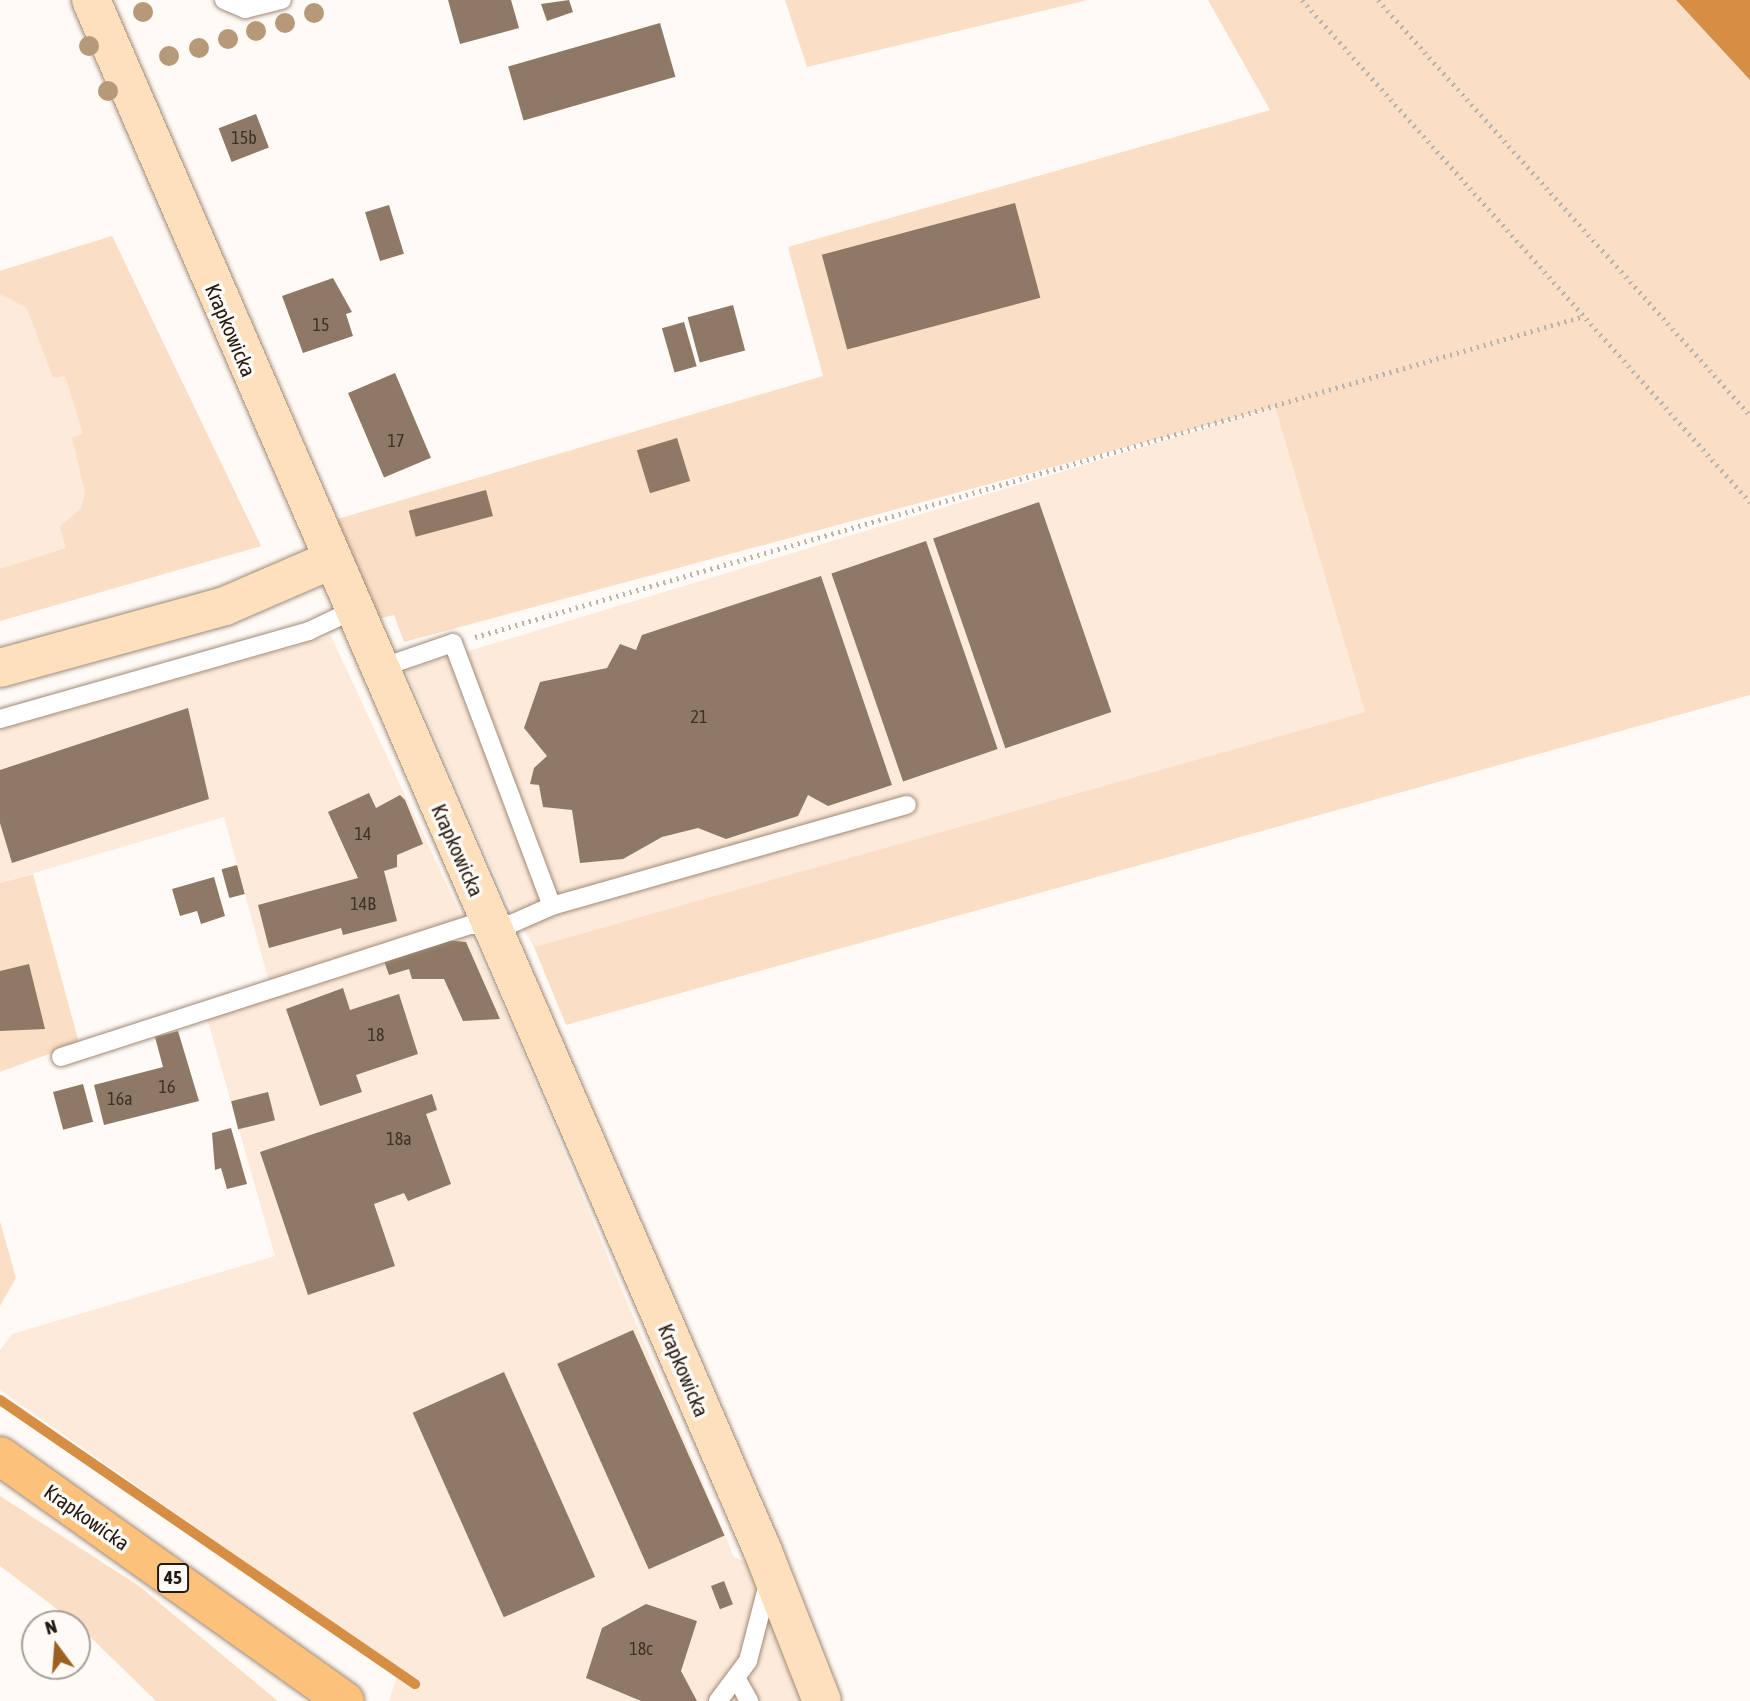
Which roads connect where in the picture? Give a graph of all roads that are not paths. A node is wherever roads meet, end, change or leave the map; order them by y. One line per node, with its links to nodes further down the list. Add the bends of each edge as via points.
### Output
1 (91, 0): 4 (street, Krapkowicka)
2 (224, 0): 3 (lane, via 245,9)
3 (282, 0)
4 (329, 561): 5 (street, Krapkowicka); 6 (street, via 225,606)
5 (351, 611): 7 (street, Krapkowicka); 8 (lane, via 309,631)
6 (0, 668)
7 (377, 669): 10 (lane, via 453,643); 11 (street, Krapkowicka)
8 (0, 719)
9 (907, 805): 10 (lane)
10 (552, 906): 11 (lane, via 511,925)
11 (491, 925): 12 (lane, via 470,926); 14 (street, Krapkowicka)
12 (61, 1058)
13 (0, 1456): 16 (main road, Krapkowicka / 45)
14 (772, 1573): 15 (lane); 20 (street, Krapkowicka)
15 (738, 1681): 18 (lane); 19 (lane)
16 (331, 1691): 17 (lane)
17 (360, 1701)
18 (718, 1701)
19 (749, 1701)
20 (822, 1701)

